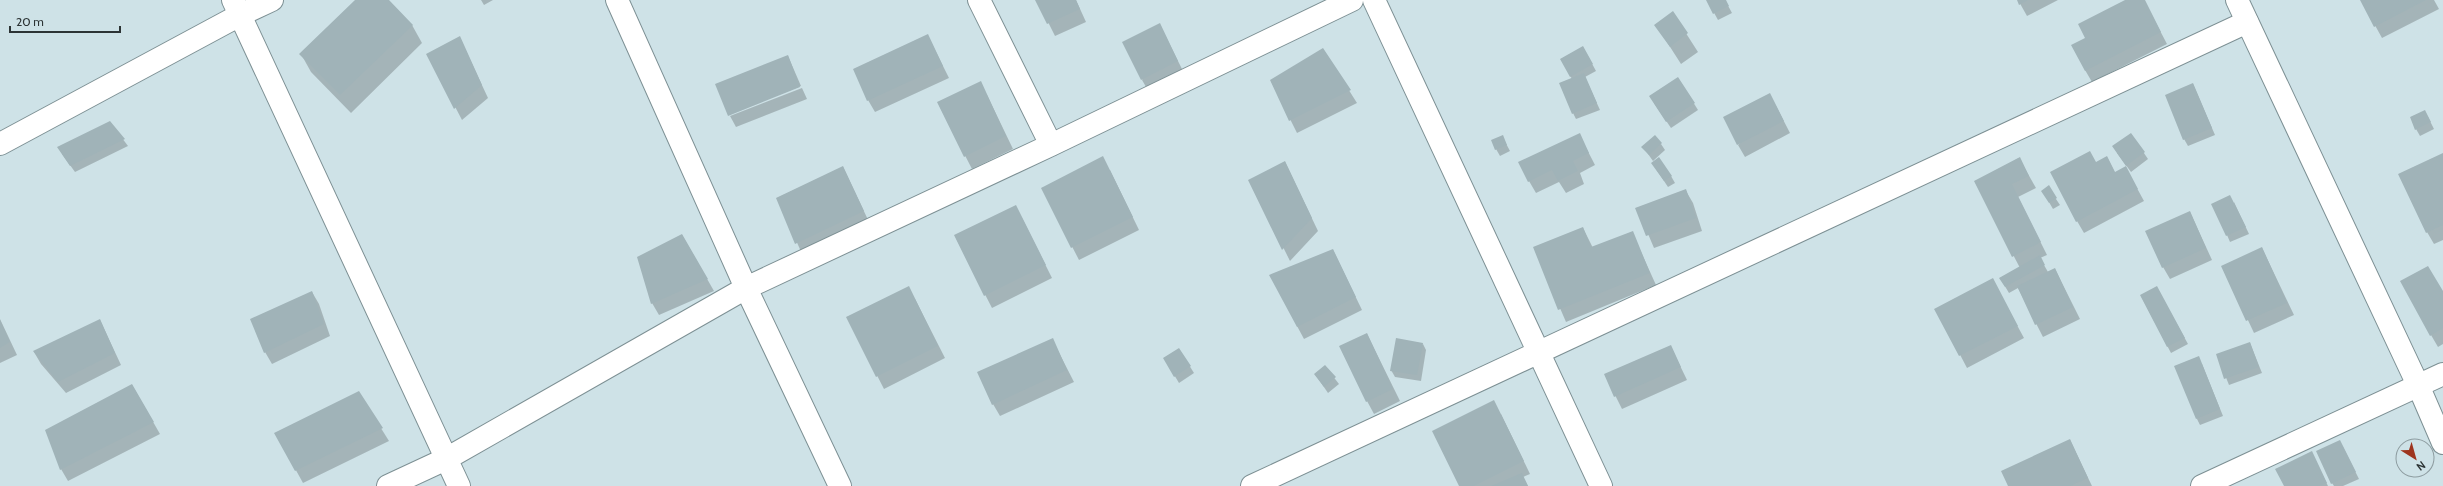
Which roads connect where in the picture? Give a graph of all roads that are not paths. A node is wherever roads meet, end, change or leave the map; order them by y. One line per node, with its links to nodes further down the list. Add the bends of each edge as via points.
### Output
1 (272, 0): 7 (street)
2 (617, 0): 11 (street)
3 (979, 0): 10 (street)
4 (1352, 0): 10 (street)
5 (1374, 0): 12 (street)
6 (2236, 0): 8 (street)
7 (237, 7): 9 (street); 16 (street)
8 (2247, 22): 12 (street); 14 (street)
9 (0, 144)
10 (1051, 145): 11 (street)
11 (746, 288): 16 (street); 19 (street)
12 (1540, 353): 20 (street); 21 (street)
13 (2443, 374): 14 (street)
14 (2418, 385): 15 (street); 22 (street)
15 (2443, 443)
16 (446, 459): 17 (street); 18 (street)
17 (388, 486)
18 (459, 486)
19 (840, 486)
20 (1252, 486)
21 (1601, 486)
22 (2202, 486)

